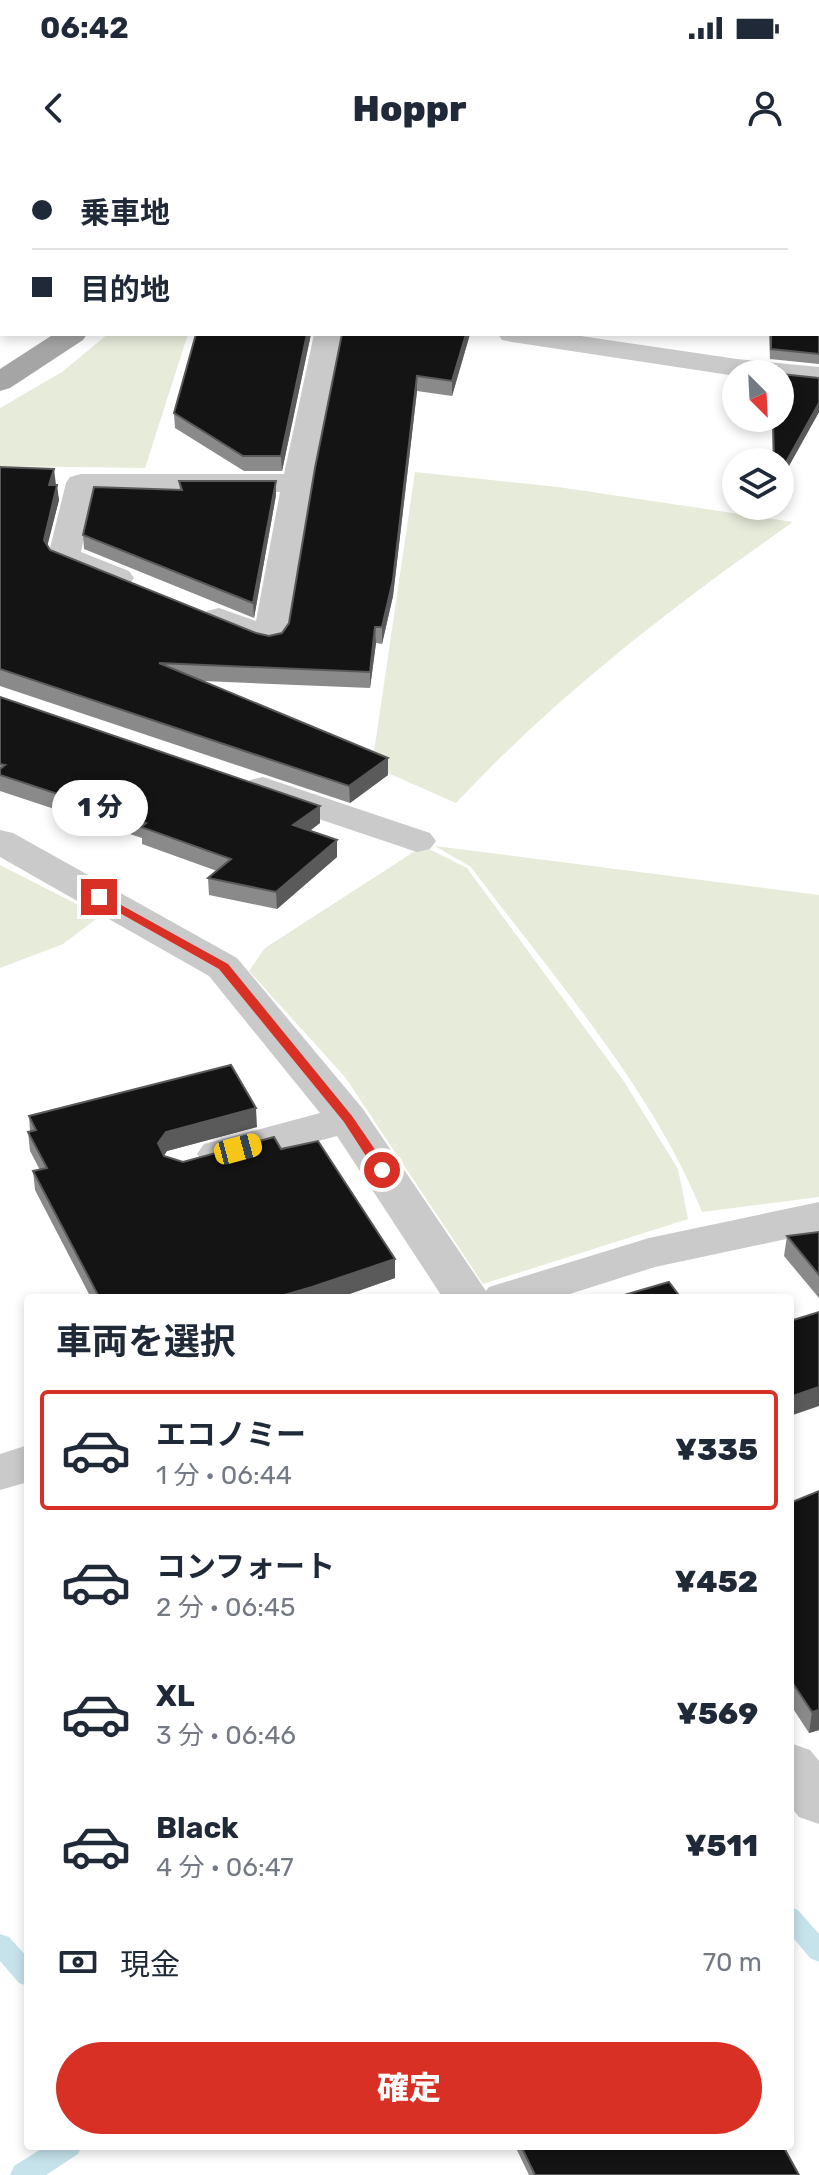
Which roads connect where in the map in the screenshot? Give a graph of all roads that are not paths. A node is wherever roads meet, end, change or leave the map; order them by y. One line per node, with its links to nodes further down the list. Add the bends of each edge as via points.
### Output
1 (70, 336): 5 (main road)
2 (328, 336): 6 (street)
3 (532, 336): 4 (street, via 737,357)
4 (819, 376)
5 (0, 382)
6 (297, 483): 7 (street, via 81,483 64,556); 8 (street, via 270,639)
7 (153, 592)
8 (197, 609)
9 (238, 780): 11 (street)
10 (0, 841): 12 (street, via 223,967)
11 (417, 841)
12 (348, 1119): 13 (street); 15 (street)
13 (184, 1164)
14 (819, 1217): 16 (street, via 649,1253)
15 (464, 1294)
16 (518, 1294)
17 (24, 1464): 18 (street)
18 (0, 1472)
19 (794, 1771): 20 (street)
20 (819, 1801)

